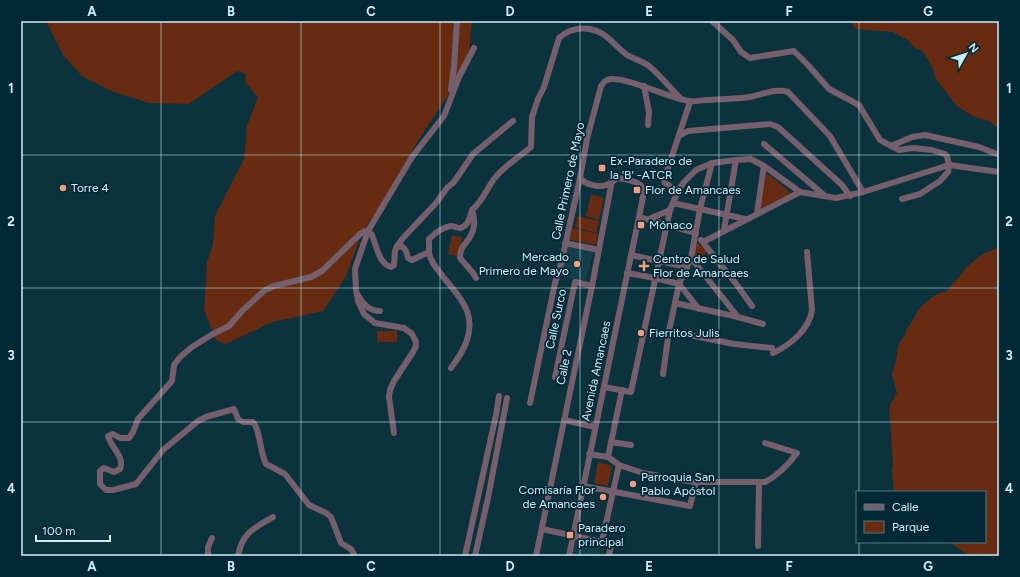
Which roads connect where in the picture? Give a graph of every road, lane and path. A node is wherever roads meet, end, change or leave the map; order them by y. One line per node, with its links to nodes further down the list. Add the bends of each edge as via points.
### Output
1 (457, 21): 6 (street)
2 (712, 21): 12 (street, via 750,58 794,51 829,88 859,105 878,139)
3 (474, 48): 6 (street)
4 (644, 86): 5 (street); 9 (street, via 649,112); 19 (street, Calle Primero de Mayo, via 614,79 608,79 601,86)
5 (682, 100): 7 (street); 29 (street, via 644,62 628,55 595,30 581,28 565,33 559,38 532,117 531,148 504,167 493,180 483,199)
6 (449, 102): 38 (street, via 444,116 412,157)
7 (690, 102): 10 (street); 23 (street, via 750,97 781,90 788,92 830,136)
8 (513, 121): 42 (street, via 473,154 454,182)
9 (648, 125)
10 (679, 136): 21 (street, via 664,182); 25 (street, via 688,131 770,124 778,127 842,184)
11 (764, 144): 24 (street)
12 (892, 146): 13 (street, via 912,137 925,135 978,147); 16 (street, via 899,150 932,150 947,156)
13 (999, 155)
14 (736, 160): 15 (street); 17 (street, via 751,159); 32 (street)
15 (712, 163): 21 (street, via 696,170); 28 (street)
16 (949, 165): 18 (street); 23 (street); 26 (street, via 948,172 940,182 920,194)
17 (764, 166): 22 (street); 31 (street)
18 (999, 172)
19 (580, 178): 20 (street, via 600,186); 41 (street, Calle Primero de Mayo)
20 (612, 182): 33 (street, Avenida Amancaes, via 618,178 634,180 642,185); 43 (street, Calle 2)
21 (678, 191): 27 (street)
22 (800, 192): 24 (street); 31 (street)
23 (863, 192): 25 (street)
24 (824, 195): 25 (street, via 836,198)
25 (850, 196)
26 (902, 199)
27 (672, 203): 28 (street); 30 (street)
28 (700, 209): 32 (street); 39 (street)
29 (472, 210): 44 (street, via 463,227 444,228 432,236 429,239); 51 (street, via 474,221 471,236 461,248 460,258)
30 (670, 210): 34 (street); 36 (street)
31 (757, 213): 35 (street)
32 (726, 215): 35 (street); 37 (street)
33 (639, 217): 34 (street); 46 (street, Avenida Amancaes)
34 (649, 219): 36 (street)
35 (746, 219): 37 (street)
36 (668, 224): 39 (street); 48 (street)
37 (724, 230): 40 (street)
38 (368, 231): 42 (street, via 383,263 388,267 394,265 394,251); 55 (street, via 355,269); 92 (street, via 360,234 317,274 265,290 229,326 192,347 180,357 174,365 172,381 138,418 131,436 124,439 113,434 108,436 122,461 120,469 114,472 102,468 100,471 100,482 103,488 109,491 136,484 163,450 198,421 234,409 240,421 253,422 256,426 266,464 288,477 306,503 331,517 342,543 351,549)
39 (695, 235): 40 (street); 47 (street)
40 (703, 242): 57 (street)
41 (565, 243): 43 (street); 70 (street, Calle Primero de Mayo)
42 (397, 246): 44 (street, via 403,247 410,260)
43 (599, 250): 54 (street, Calle 2)
44 (429, 252): 63 (street, via 467,311 468,341)
45 (807, 252): 62 (street, via 811,317 794,340 784,348 773,350)
46 (631, 255): 48 (street); 50 (street, Avenida Amancaes)
47 (691, 258): 49 (street); 60 (street)
48 (659, 261): 49 (street); 52 (street)
49 (687, 267): 53 (street)
50 (627, 273): 52 (street); 66 (street, Avenida Amancaes)
51 (476, 278)
52 (655, 278): 53 (street); 67 (street, via 631,392)
53 (679, 284): 56 (street); 58 (street)
54 (592, 286): 65 (street, Calle Surco, via 575,282); 71 (street, Calle 2)
55 (356, 290): 59 (street, via 369,308); 73 (street, via 360,308 369,319 380,324 404,328 412,334 416,342 413,352 390,390)
56 (675, 303): 58 (street); 62 (street)
57 (752, 306)
58 (699, 309): 60 (street)
59 (380, 311)
60 (738, 317): 61 (street)
61 (763, 324)
62 (669, 331): 64 (street)
63 (451, 368)
64 (663, 374)
65 (555, 377)
66 (604, 386): 67 (street); 72 (street, Avenida Amancaes)
67 (622, 390): 74 (street)
68 (499, 396): 93 (street)
69 (507, 398): 94 (street, via 491,486)
70 (530, 403)
71 (564, 420): 72 (street); 85 (street, Calle 2)
72 (595, 427): 77 (street, Avenida Amancaes)
73 (394, 433)
74 (611, 442): 76 (street); 78 (street)
75 (765, 443): 81 (street, via 797,453 781,472 765,482)
76 (631, 445)
77 (590, 454): 78 (street); 82 (street, Avenida Amancaes)
78 (608, 457): 79 (street)
79 (619, 465): 80 (street, via 644,473); 83 (street)
80 (696, 482): 81 (street); 83 (street, via 690,506)
81 (759, 482): 89 (street)
82 (582, 486): 83 (street); 86 (street, Avenida Amancaes)
83 (613, 492): 88 (street)
84 (272, 517): 91 (street, via 246,536)
85 (542, 529): 86 (street); 95 (street, Calle 2)
86 (573, 535): 88 (street); 96 (street, Avenida Amancaes)
87 (212, 538): 90 (street)
88 (602, 541): 97 (street, via 611,544)
89 (758, 546)
90 (208, 556)
91 (238, 556)
92 (355, 556)
93 (465, 556)
94 (474, 556)
95 (536, 556)
96 (569, 556)
97 (609, 556)

